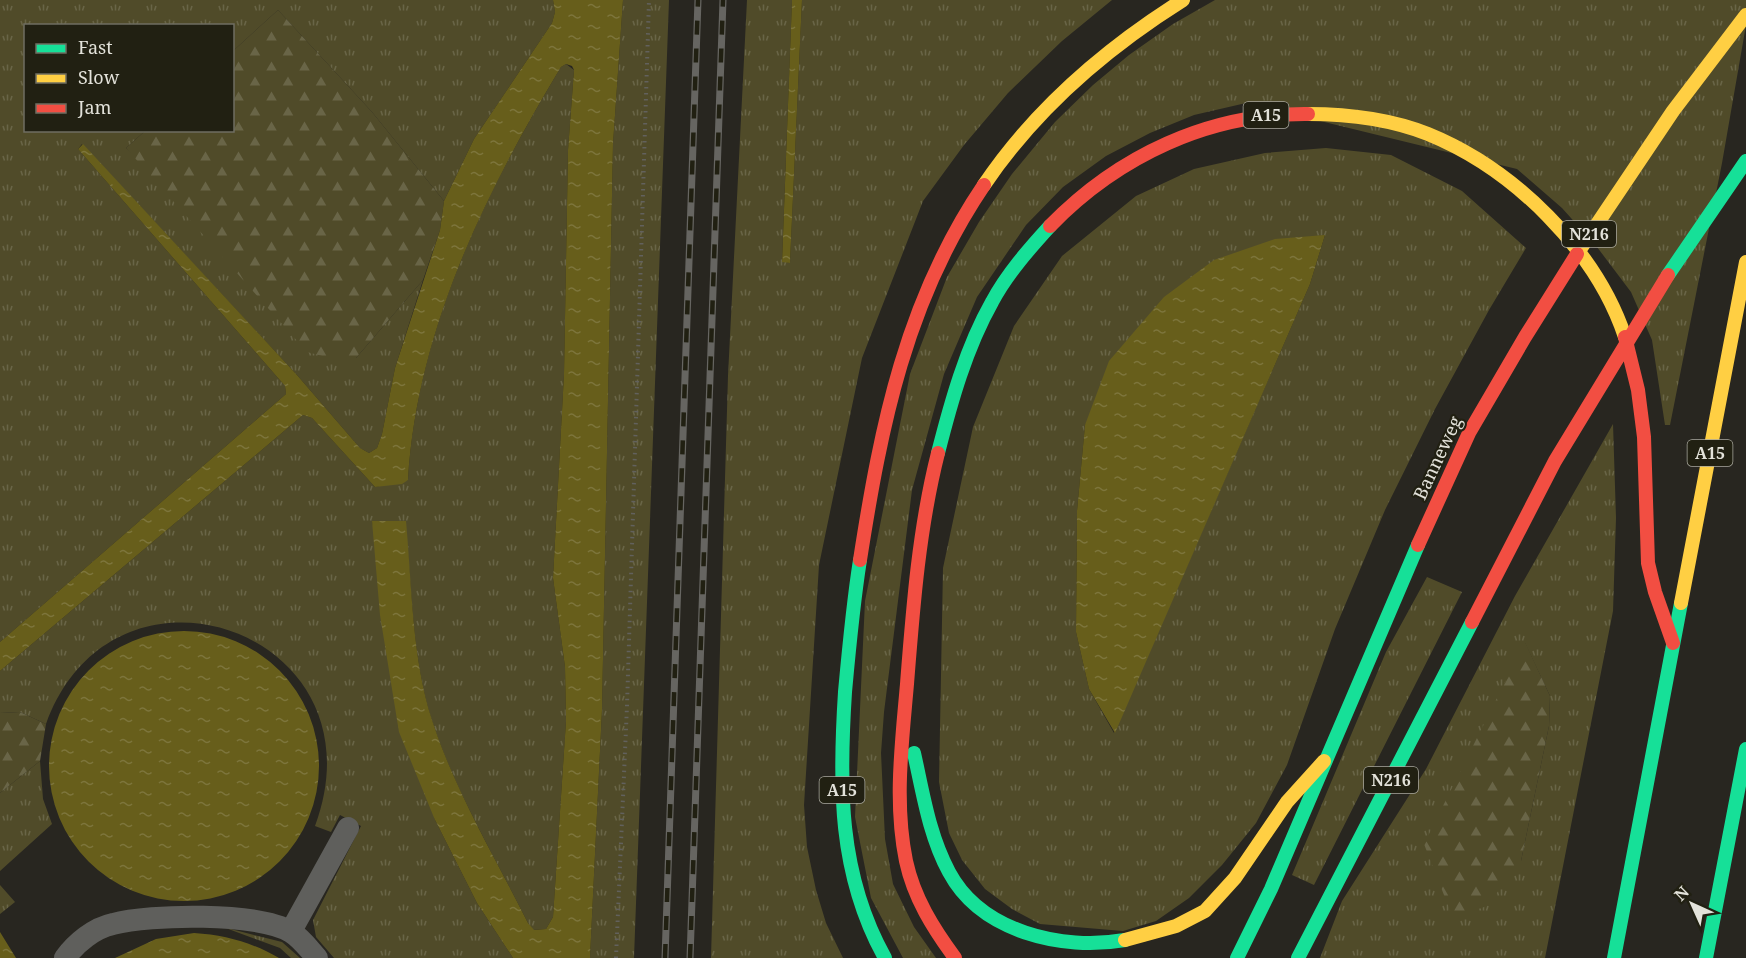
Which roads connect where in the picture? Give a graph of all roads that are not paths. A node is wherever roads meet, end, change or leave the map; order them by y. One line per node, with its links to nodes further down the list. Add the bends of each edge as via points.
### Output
1 (1184, 0): 13 (main road, A15, via 1095,62 1004,159 938,261 894,379 862,533 851,614 842,745 846,845 853,883)
2 (1746, 15): 8 (main road, Banneweg / N216, via 1661,127 1570,264 1481,410 1452,466)
3 (1746, 161): 16 (main road, N216, via 1681,254 1598,386 1517,531)
4 (1746, 262): 5 (main road, A15)
5 (1673, 643): 6 (main road, A15, via 1650,573 1646,467 1632,354 1610,297 1585,259 1514,186 1471,154 1437,137 1398,124 1335,114 1270,114 1164,143 1116,169 1074,202 1032,245 995,296 968,354 947,415 926,512 912,610); 17 (main road, A15)
6 (904, 714): 8 (main road, A15, via 938,849 958,886 986,915 1023,939 1058,949 1094,952 1138,947 1188,925 1220,897 1277,816); 14 (main road, A15, via 900,831 906,870 922,909)
7 (1746, 749): 18 (main road)
8 (1324, 761): 15 (main road, Banneweg / N216, via 1271,889)
9 (348, 828): 10 (lane)
10 (291, 932): 11 (lane, via 230,919 141,919 97,930); 12 (lane)
11 (64, 958)
12 (317, 958)
13 (885, 958)
14 (956, 958)
15 (1237, 958)
16 (1298, 958)
17 (1614, 958)
18 (1706, 958)

